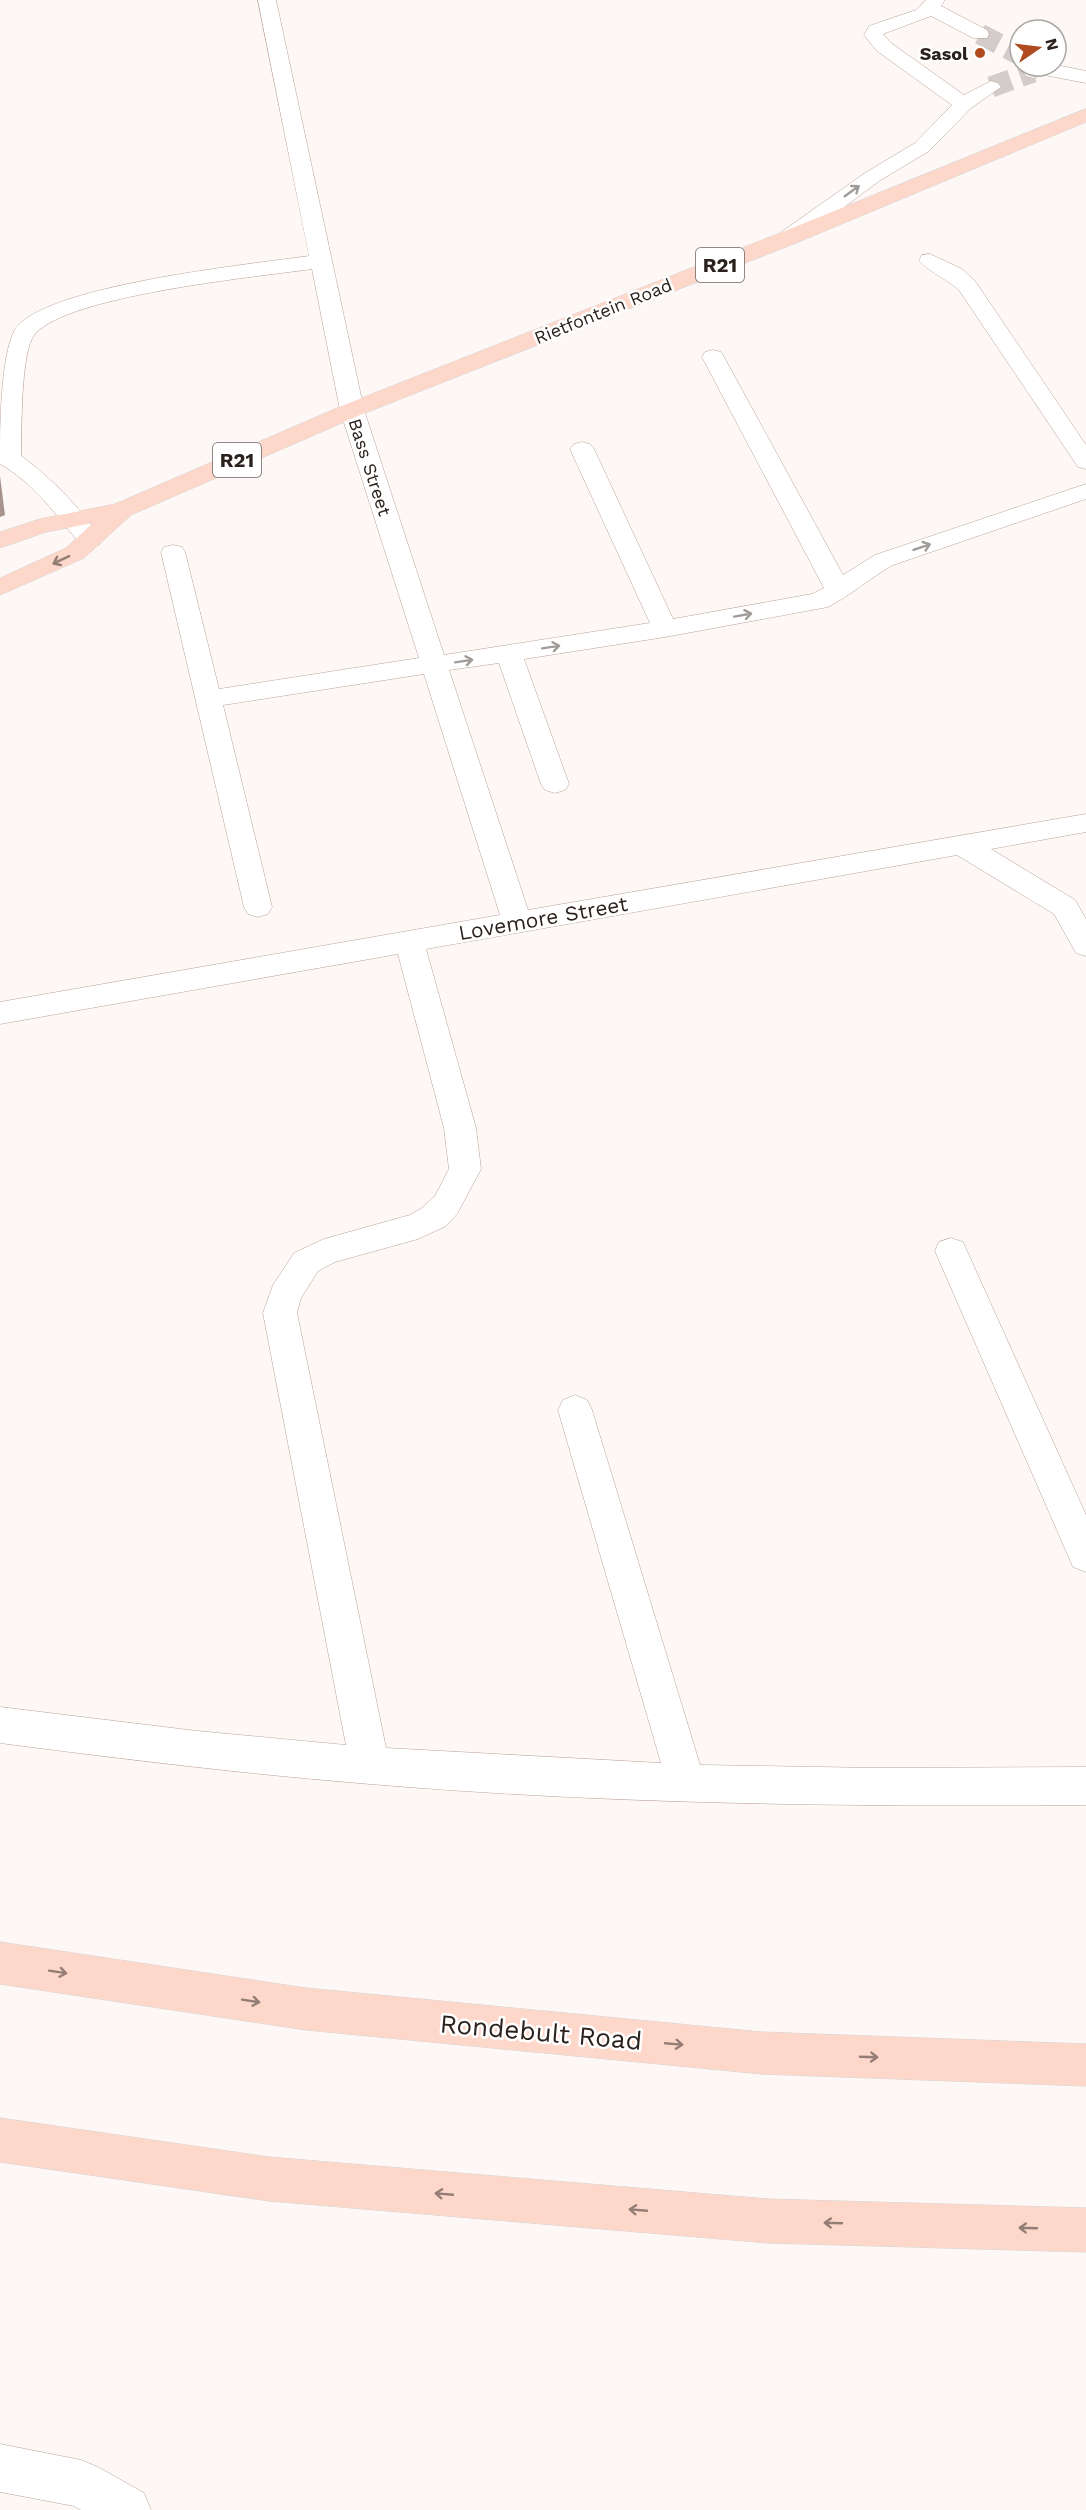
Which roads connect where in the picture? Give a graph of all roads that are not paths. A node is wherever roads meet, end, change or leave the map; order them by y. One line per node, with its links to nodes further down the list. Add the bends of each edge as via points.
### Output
1 (267, 0): 11 (street, Bass Street)
2 (933, 4): 3 (street); 7 (street, via 923,14 876,30 873,35)
3 (980, 34)
4 (1068, 74): 5 (street)
5 (1086, 77)
6 (991, 87): 7 (street)
7 (964, 104): 9 (street, one-way to 7, via 872,177 922,147)
8 (1086, 115): 9 (main road, Rietfontein Road / R21)
9 (788, 238): 13 (main road, Rietfontein Road / R21)
10 (930, 260): 16 (street, via 967,286)
11 (321, 261): 13 (street, Bass Street); 15 (street, via 159,285 82,302 48,315 25,332 16,356)
12 (713, 357): 24 (street)
13 (352, 410): 18 (main road, Rietfontein Road / R21); 27 (street, Bass Street)
14 (582, 449): 25 (street)
15 (4, 456): 19 (street, via 23,468)
16 (1086, 462)
17 (1086, 491): 24 (street, one-way to 17, via 884,560)
18 (122, 510): 19 (main road, Rietfontein Road / R21); 20 (main road, Rietfontein Road / R21)
19 (72, 519): 20 (street); 21 (main road, Rietfontein Road / R21, via 40,525)
20 (90, 540): 23 (main road, Rietfontein Road / R21, one-way to 23, via 75,553)
21 (0, 541)
22 (173, 552): 28 (street)
23 (0, 587)
24 (839, 592): 25 (street, one-way to 24, via 819,601)
25 (665, 630): 26 (street, one-way to 25)
26 (508, 654): 27 (street, one-way to 26); 29 (street)
27 (434, 666): 28 (street); 34 (street, Bass Street)
28 (209, 699): 33 (street)
29 (555, 784)
30 (1086, 823): 31 (street, Lovemore Street)
31 (962, 845): 32 (street); 34 (street, Lovemore Street)
32 (1075, 905): 36 (street)
33 (258, 907)
34 (517, 922): 35 (street, Lovemore Street)
35 (409, 942): 37 (street, Lovemore Street); 42 (street, via 460,1128 465,1169 446,1205 426,1222 306,1262 285,1295 280,1313)
36 (1086, 946)
37 (0, 1013)
38 (951, 1251): 40 (street)
39 (575, 1410): 43 (street)
40 (1086, 1556)
41 (0, 1725): 42 (street)
42 (370, 1766): 43 (street)
43 (686, 1783): 44 (street, via 937,1788)
44 (1086, 1786)
45 (0, 1963): 46 (main road, Rondebult Road, one-way to 46, via 306,2009 738,2050)
46 (1086, 2065)
47 (0, 2140): 48 (main road, one-way to 47, via 768,2222 269,2179)
48 (1086, 2230)
49 (0, 2468): 50 (street, via 81,2484)
50 (127, 2510)

